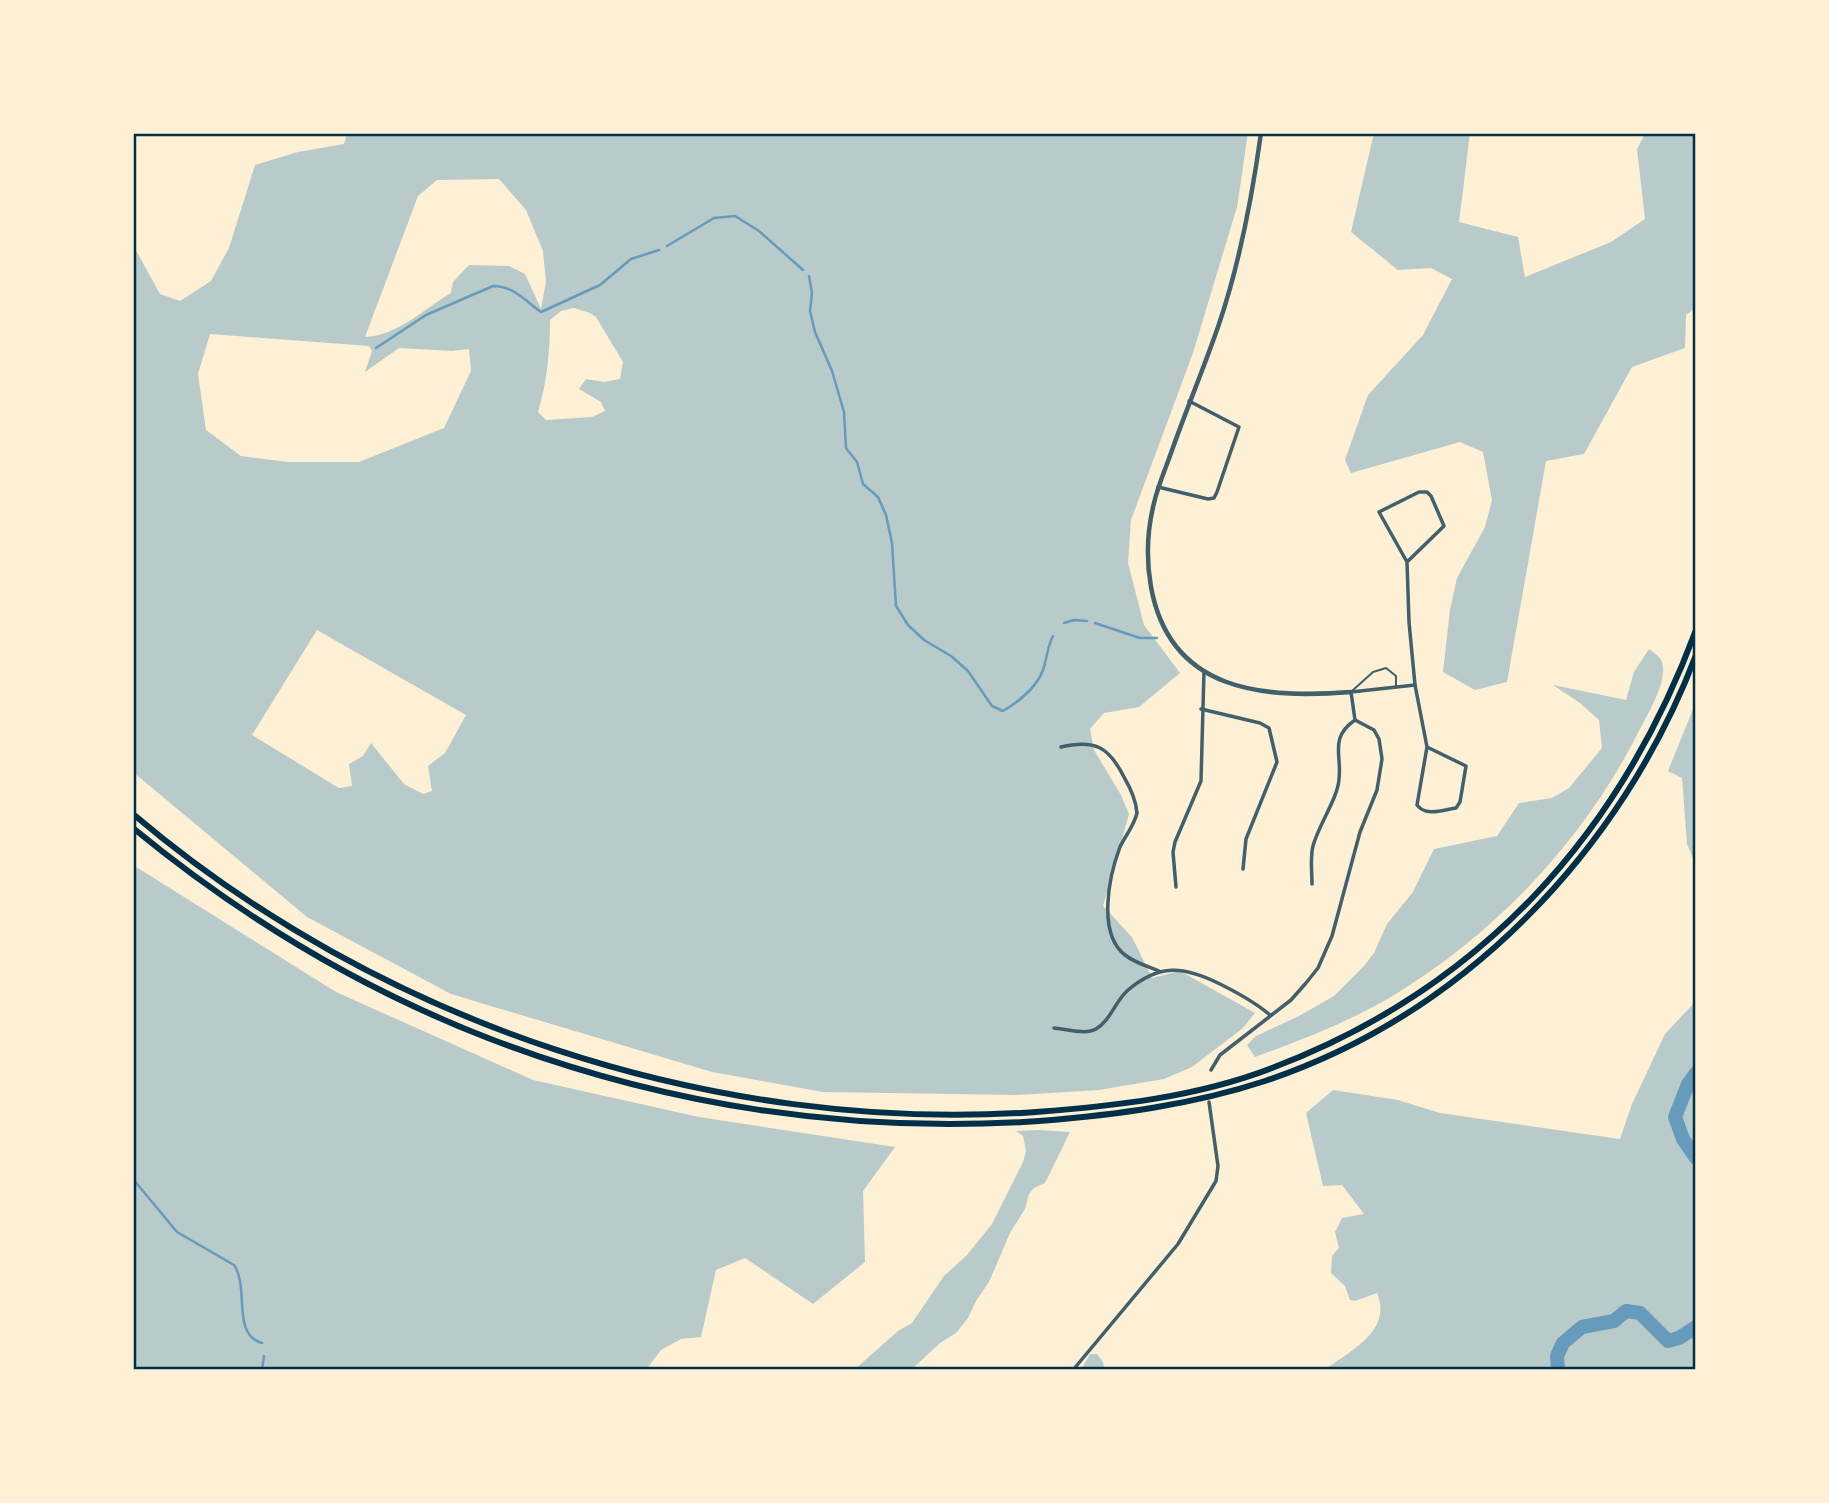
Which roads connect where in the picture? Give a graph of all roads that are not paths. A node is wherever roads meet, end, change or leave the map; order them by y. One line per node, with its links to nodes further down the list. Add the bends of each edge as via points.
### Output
1 (1261, 133): 2 (street, via 1233,277)
2 (1189, 401): 3 (street); 3 (street, via 1239,427 1217,492 1208,499)
3 (1158, 487): 7 (street, via 1147,548 1155,609 1171,642)
4 (1407, 562): 4 (street, via 1444,526 1427,492 1379,512); 8 (street)
5 (1696, 630): 15 (highway, via 1663,710 1601,816 1556,874 1461,964 1370,1023 1268,1070 1197,1090 1085,1108 946,1115 822,1107 691,1087 555,1050 361,968 221,883)
6 (1696, 655): 16 (highway, via 1653,751 1586,853 1535,910 1453,981 1374,1031 1269,1079 1196,1100 1086,1117 968,1125 846,1121 689,1098 598,1075 486,1037 335,966 204,884)
7 (1204, 671): 10 (street, via 1262,692); 11 (street)
8 (1415, 685): 9 (street); 14 (street)
9 (1397, 688): 10 (street); 10 (lane, via 1396,676 1386,668)
10 (1351, 692): 12 (street)
11 (1202, 709): 17 (street, via 1269,729 1277,762 1246,839); 19 (street, via 1201,780 1175,842)
12 (1355, 720): 18 (street, via 1340,736 1340,780 1313,847); 21 (street, via 1369,726 1379,738 1382,759 1377,790 1318,968 1291,1000)
13 (1061, 747): 20 (street, via 1076,743 1108,751 1130,788 1137,813 1117,858 1108,912 1118,948 1134,961)
14 (1427, 747): 14 (street, via 1466,766 1456,808 1426,812 1418,805)
15 (133, 814)
16 (133, 828)
17 (1243, 869)
18 (1312, 884)
19 (1176, 887)
20 (1159, 971): 21 (street, via 1181,969 1203,975); 22 (street, via 1127,991 1094,1030)
21 (1271, 1015): 23 (street, via 1220,1055)
22 (1054, 1028)
23 (1211, 1070)
24 (1209, 1102): 25 (street, via 1216,1181 1178,1244)
25 (1073, 1370)

